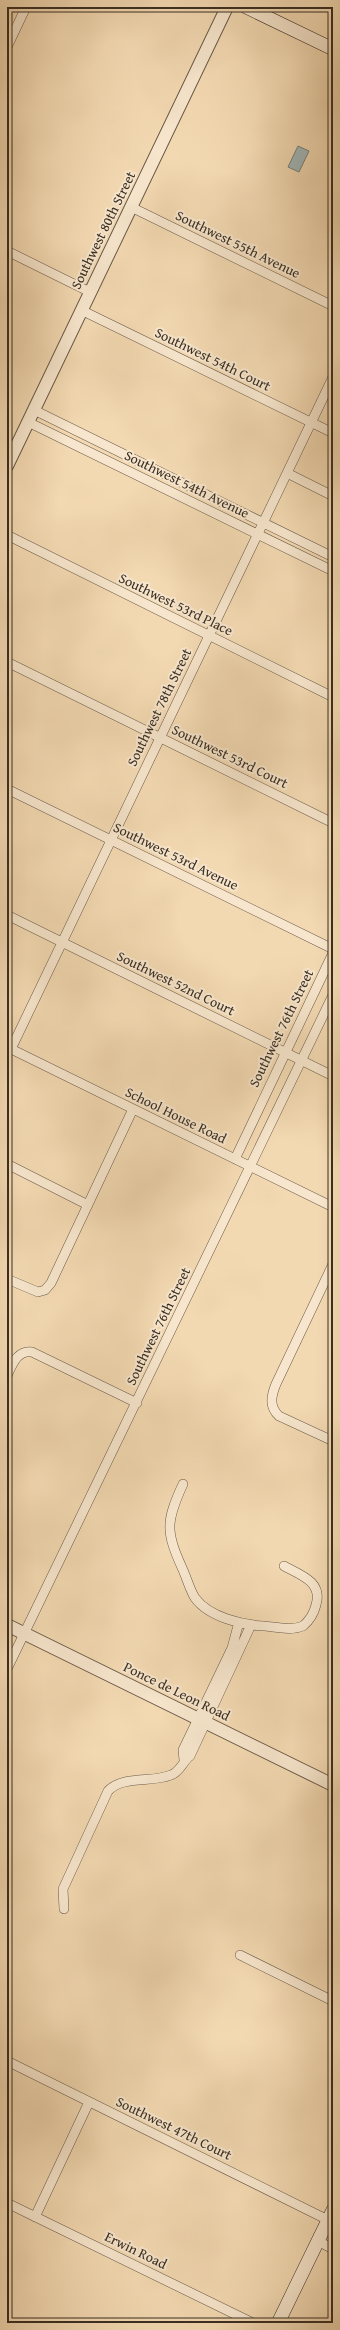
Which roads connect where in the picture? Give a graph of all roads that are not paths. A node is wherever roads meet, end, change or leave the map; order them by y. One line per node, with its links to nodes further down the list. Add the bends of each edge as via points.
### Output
1 (26, 7): 4 (street)
2 (227, 7): 6 (street, Southwest 80th Street)
3 (246, 7): 5 (main road)
4 (7, 47)
5 (333, 50)
6 (131, 207): 8 (street, Southwest 80th Street); 9 (street, Southwest 55th Avenue)
7 (7, 251): 8 (street)
8 (90, 292): 10 (street, Southwest 80th Street)
9 (333, 306)
10 (81, 310): 12 (street, Southwest 80th Street); 14 (street, Southwest 54th Court)
11 (333, 377): 14 (street, Southwest 78th Street)
12 (34, 410): 13 (street, Southwest 80th Street); 19 (street, Southwest 54th Avenue)
13 (28, 422): 16 (street, Southwest 80th Street); 20 (street, Southwest 54th Avenue)
14 (311, 422): 15 (street, Southwest 54th Court); 17 (street, Southwest 78th Street)
15 (333, 433)
16 (7, 466)
17 (287, 473): 18 (street); 19 (street, Southwest 78th Street)
18 (333, 496)
19 (263, 522): 20 (street, Southwest 78th Street); 22 (street, Southwest 54th Avenue)
20 (258, 534): 23 (street, Southwest 54th Avenue); 24 (street, Southwest 78th Street)
21 (7, 535): 24 (street, Southwest 53rd Place)
22 (333, 557)
23 (333, 571)
24 (209, 635): 26 (street, Southwest 53rd Place); 27 (street, Southwest 78th Street)
25 (7, 662): 27 (street, Southwest 53rd Court)
26 (333, 697)
27 (160, 737): 29 (street, Southwest 53rd Court); 30 (street, Southwest 78th Street)
28 (7, 788): 30 (street, Southwest 53rd Avenue)
29 (333, 823)
30 (111, 840): 32 (street, Southwest 78th Street); 33 (street, Southwest 53rd Avenue)
31 (7, 915): 32 (street, Southwest 52nd Court)
32 (62, 942): 36 (street, Southwest 78th Street); 37 (street, Southwest 52nd Court)
33 (333, 949)
34 (333, 953): 37 (street, Southwest 76th Street)
35 (333, 995): 38 (street, Southwest 76th Street)
36 (9, 1048): 40 (street, School House Road)
37 (285, 1052): 38 (street, Southwest 52nd Court); 41 (street, Southwest 76th Street)
38 (302, 1061): 39 (street, Southwest 52nd Court); 43 (street, Southwest 76th Street)
39 (333, 1076)
40 (133, 1109): 41 (street, School House Road); 44 (street)
41 (235, 1159): 43 (street, School House Road)
42 (7, 1164): 44 (street)
43 (250, 1167): 45 (street, School House Road); 49 (street, Southwest 76th Street)
44 (88, 1205): 47 (street, via 54,1278 41,1292 34,1292)
45 (333, 1207)
46 (333, 1264): 50 (street, via 272,1394 272,1405 276,1413)
47 (7, 1279)
48 (7, 1376): 49 (street, via 22,1352 35,1353)
49 (136, 1403): 56 (street, Southwest 76th Street)
50 (333, 1441)
51 (183, 1484): 53 (street, via 171,1510 169,1528 173,1549 195,1597 202,1606)
52 (284, 1566): 55 (street, via 316,1587 318,1597 308,1622 301,1627)
53 (239, 1622): 55 (street); 57 (street)
54 (7, 1625): 56 (street, Ponce de Leon Road)
55 (251, 1625): 57 (street)
56 (25, 1633): 58 (street, Southwest 76th Street); 63 (street, Ponce de Leon Road)
57 (233, 1655): 59 (street); 60 (street)
58 (7, 1669)
59 (218, 1675): 60 (street); 61 (street)
60 (227, 1680): 62 (street)
61 (209, 1692): 62 (street); 63 (street)
62 (219, 1697): 63 (street)
63 (202, 1720): 64 (street, Ponce de Leon Road); 65 (street, via 190,1756 184,1760 178,1771 170,1776 121,1783 108,1791 63,1889)
64 (333, 1785)
65 (64, 1909)
66 (240, 1955): 67 (street)
67 (333, 2001)
68 (7, 2061): 69 (street, Southwest 47th Court)
69 (89, 2102): 71 (street, Southwest 47th Court); 72 (street)
70 (7, 2203): 72 (street, Erwin Road)
71 (331, 2215): 73 (main road)
72 (35, 2216): 75 (street, Erwin Road)
73 (318, 2241): 74 (street); 76 (main road)
74 (333, 2248)
75 (252, 2323)
76 (278, 2323)

